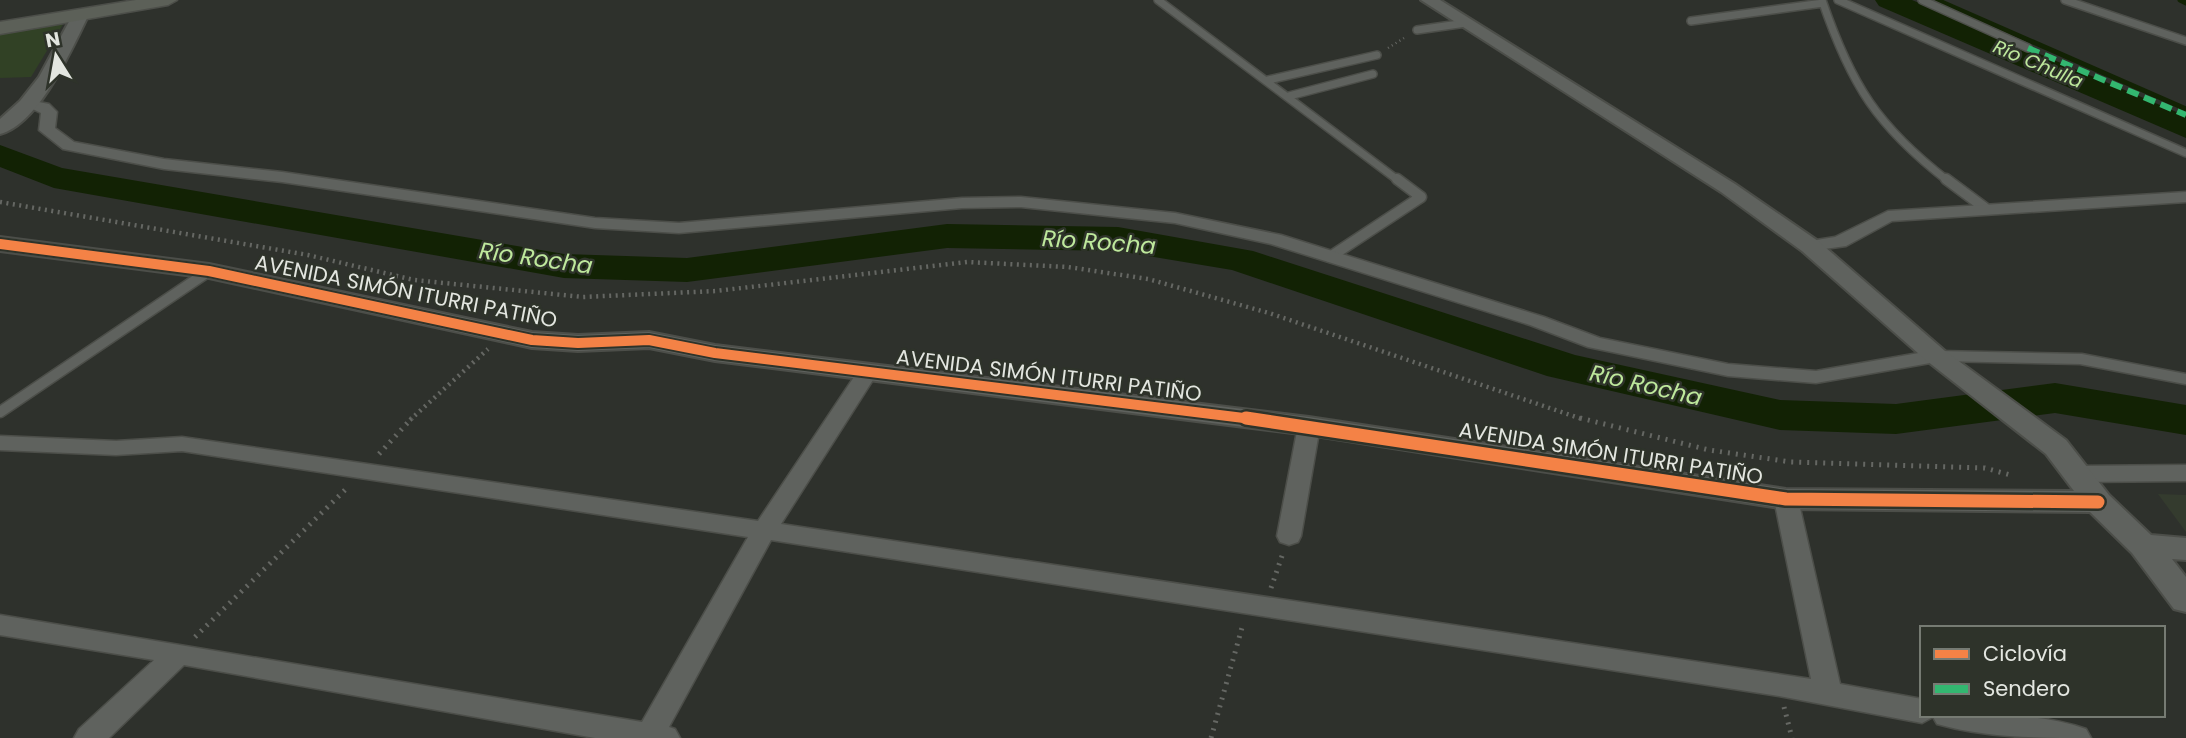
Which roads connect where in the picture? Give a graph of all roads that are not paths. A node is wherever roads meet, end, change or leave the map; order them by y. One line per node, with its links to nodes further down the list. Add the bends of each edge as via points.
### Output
1 (168, 0): 8 (main road)
2 (1158, 0): 17 (lane)
3 (1429, 0): 10 (street)
4 (1838, 0): 21 (lane)
5 (1922, 0): 14 (lane)
6 (2065, 0): 13 (lane)
7 (1822, 1): 9 (lane); 23 (lane, via 1865,100 1932,167)
8 (80, 16): 11 (main road); 19 (street, via 53,70)
9 (1691, 21)
10 (1466, 23): 12 (lane); 25 (street, via 1728,188)
11 (0, 28)
12 (1417, 30)
13 (2186, 40)
14 (2028, 48)
15 (1377, 55): 17 (lane)
16 (1373, 74): 18 (lane)
17 (1268, 80): 18 (lane)
18 (1289, 96): 26 (lane, via 1421,197)
19 (29, 104): 20 (street); 26 (street, via 49,112 47,131 69,146 594,223 679,228 1021,202 1175,218 1275,239)
20 (1, 127)
21 (2186, 153)
22 (2186, 197): 23 (street)
23 (1985, 208): 25 (street, via 1888,216 1840,242)
24 (0, 244): 27 (street, AVENIDA SIMÓN ITURRI PATIÑO)
25 (1810, 246): 28 (street)
26 (1331, 257): 28 (street, via 1595,343 1728,370 1816,377)
27 (209, 271): 29 (street, AVENIDA SIMÓN ITURRI PATIÑO, via 531,340 649,340); 31 (lane)
28 (1937, 356): 30 (lane, via 2081,359); 35 (street, via 2056,447)
29 (867, 372): 32 (street, AVENIDA SIMÓN ITURRI PATIÑO); 38 (street, AVENIDA SIMÓN ITURRI PATIÑO)
30 (2186, 379)
31 (0, 412)
32 (1309, 426): 36 (street, AVENIDA SIMÓN ITURRI PATIÑO); 39 (street)
33 (0, 443): 38 (street, via 104,448 182,444)
34 (2186, 473): 35 (street)
35 (2078, 474): 37 (street)
36 (1786, 499): 37 (street, AVENIDA SIMÓN ITURRI PATIÑO); 45 (street)
37 (2098, 502): 40 (street)
38 (765, 529): 45 (street); 48 (street, AVENIDA SIMÓN ITURRI PATIÑO)
39 (1289, 536)
40 (2143, 545): 41 (street); 42 (street)
41 (2186, 550)
42 (2186, 600)
43 (0, 625): 44 (street)
44 (179, 653): 48 (street); 49 (street)
45 (1828, 694): 46 (street)
46 (1920, 711)
47 (1958, 717): 50 (street)
48 (657, 736)
49 (89, 738)
50 (2076, 738)

